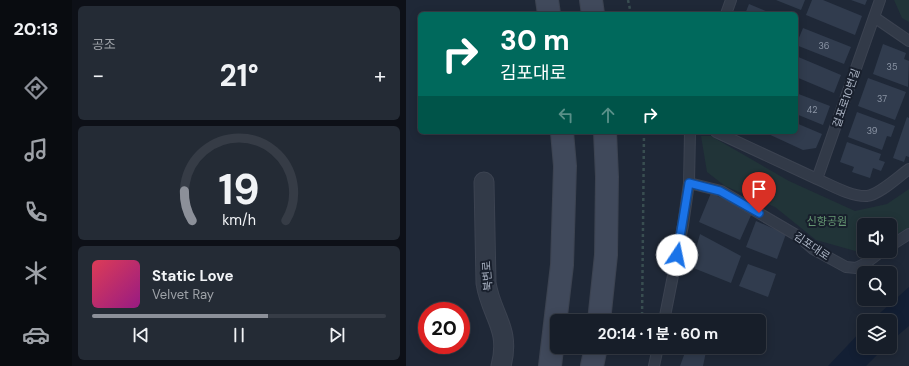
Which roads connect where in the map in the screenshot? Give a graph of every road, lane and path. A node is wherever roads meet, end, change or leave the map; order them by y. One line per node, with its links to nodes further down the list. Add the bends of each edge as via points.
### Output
1 (547, 0): 6 (main road)
2 (591, 0): 7 (main road)
3 (628, 0): 8 (path)
4 (731, 0): 9 (lane)
5 (880, 0): 10 (lane, 걸포로10번길)
6 (549, 12)
7 (593, 12)
8 (630, 12)
9 (727, 12)
10 (874, 17): 11 (lane); 18 (lane, 걸포로10번길)
11 (909, 41)
12 (562, 134): 30 (main road, via 562,265)
13 (605, 134): 24 (main road, via 606,255)
14 (644, 134): 25 (path)
15 (690, 134): 20 (lane)
16 (720, 134): 18 (lane)
17 (909, 169): 18 (lane, via 883,189 868,196 850,193)
18 (817, 179)
19 (484, 182): 29 (street, 북변로, via 486,283 488,295 502,329 504,355)
20 (689, 183): 23 (lane, 김포대로, via 720,191 846,267 856,268); 26 (lane)
21 (909, 234): 22 (lane)
22 (897, 242)
23 (873, 258)
24 (600, 314)
25 (642, 314)
26 (665, 314)
27 (595, 354): 31 (main road)
28 (657, 354): 32 (lane)
29 (501, 366)
30 (550, 366)
31 (592, 366)
32 (654, 366)

